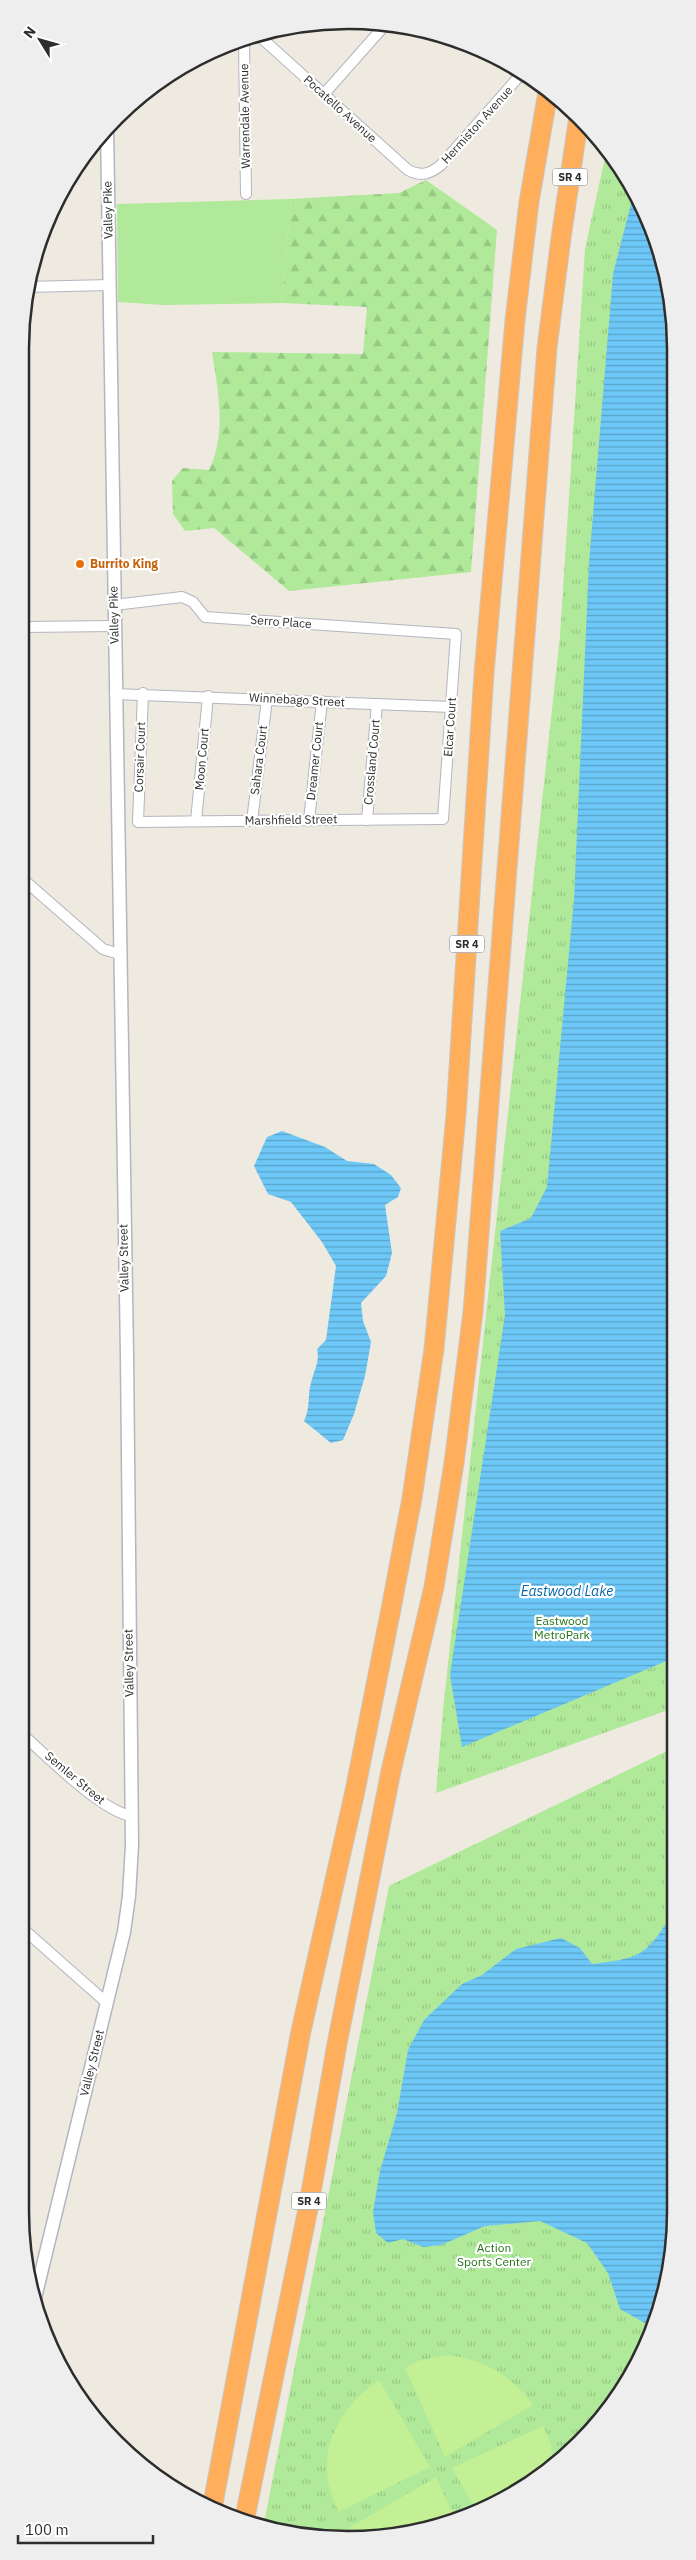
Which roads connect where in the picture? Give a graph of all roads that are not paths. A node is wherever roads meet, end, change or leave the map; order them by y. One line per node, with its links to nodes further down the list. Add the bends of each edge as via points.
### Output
1 (381, 30): 5 (street)
2 (264, 40): 5 (street, Pocatello Avenue)
3 (244, 46): 10 (street, Warrendale Avenue)
4 (518, 78): 9 (street, Hermiston Avenue, via 441,166)
5 (324, 94): 9 (street, Pocatello Avenue, via 408,170)
6 (547, 99): 38 (highway, SR 4, via 529,202 515,320 484,673 456,1115 434,1349 412,1498 391,1609 353,1800 300,2031)
7 (578, 126): 39 (highway, SR 4, via 547,348 473,1312 454,1463 434,1587 391,1771 309,2204)
8 (107, 139): 11 (street, Valley Pike)
9 (427, 174)
10 (246, 194)
11 (109, 285): 12 (street); 13 (street, Valley Pike)
12 (35, 286)
13 (114, 605): 14 (street, Valley Pike); 16 (street, Serro Place, via 182,597 193,602 205,617)
14 (115, 626): 15 (street); 18 (street, Valley Pike)
15 (29, 628)
16 (456, 634): 23 (street, Elcar Court)
17 (143, 693): 18 (street, Winnebago Street); 19 (street, Winnebago Street); 29 (street, Corsair Court)
18 (115, 694): 31 (street, Valley Pike)
19 (208, 696): 20 (street, Winnebago Street); 27 (street, Moon Court)
20 (266, 699): 21 (street, Winnebago Street); 28 (street, Sahara Court)
21 (322, 701): 22 (street, Winnebago Street); 25 (street, Dreamer Court)
22 (377, 704): 23 (street, Winnebago Street); 26 (street, Crossland Court)
23 (451, 707): 24 (street, Elcar Court)
24 (443, 819): 26 (street, Marshfield Street)
25 (309, 820): 26 (street, Marshfield Street); 28 (street, Marshfield Street)
26 (367, 820)
27 (196, 821): 28 (street, Marshfield Street); 29 (street, Marshfield Street)
28 (252, 821)
29 (138, 822)
30 (29, 888): 31 (street, via 103,949)
31 (119, 954): 32 (street, Valley Pike)
32 (120, 1012): 34 (street, Valley Street)
33 (29, 1740): 34 (street, Semler Street, via 100,1800)
34 (131, 1816): 36 (street, Valley Street, via 126,1918)
35 (29, 1935): 36 (street)
36 (107, 2003): 37 (street, Valley Street)
37 (38, 2286)
38 (213, 2501)
39 (246, 2514)

